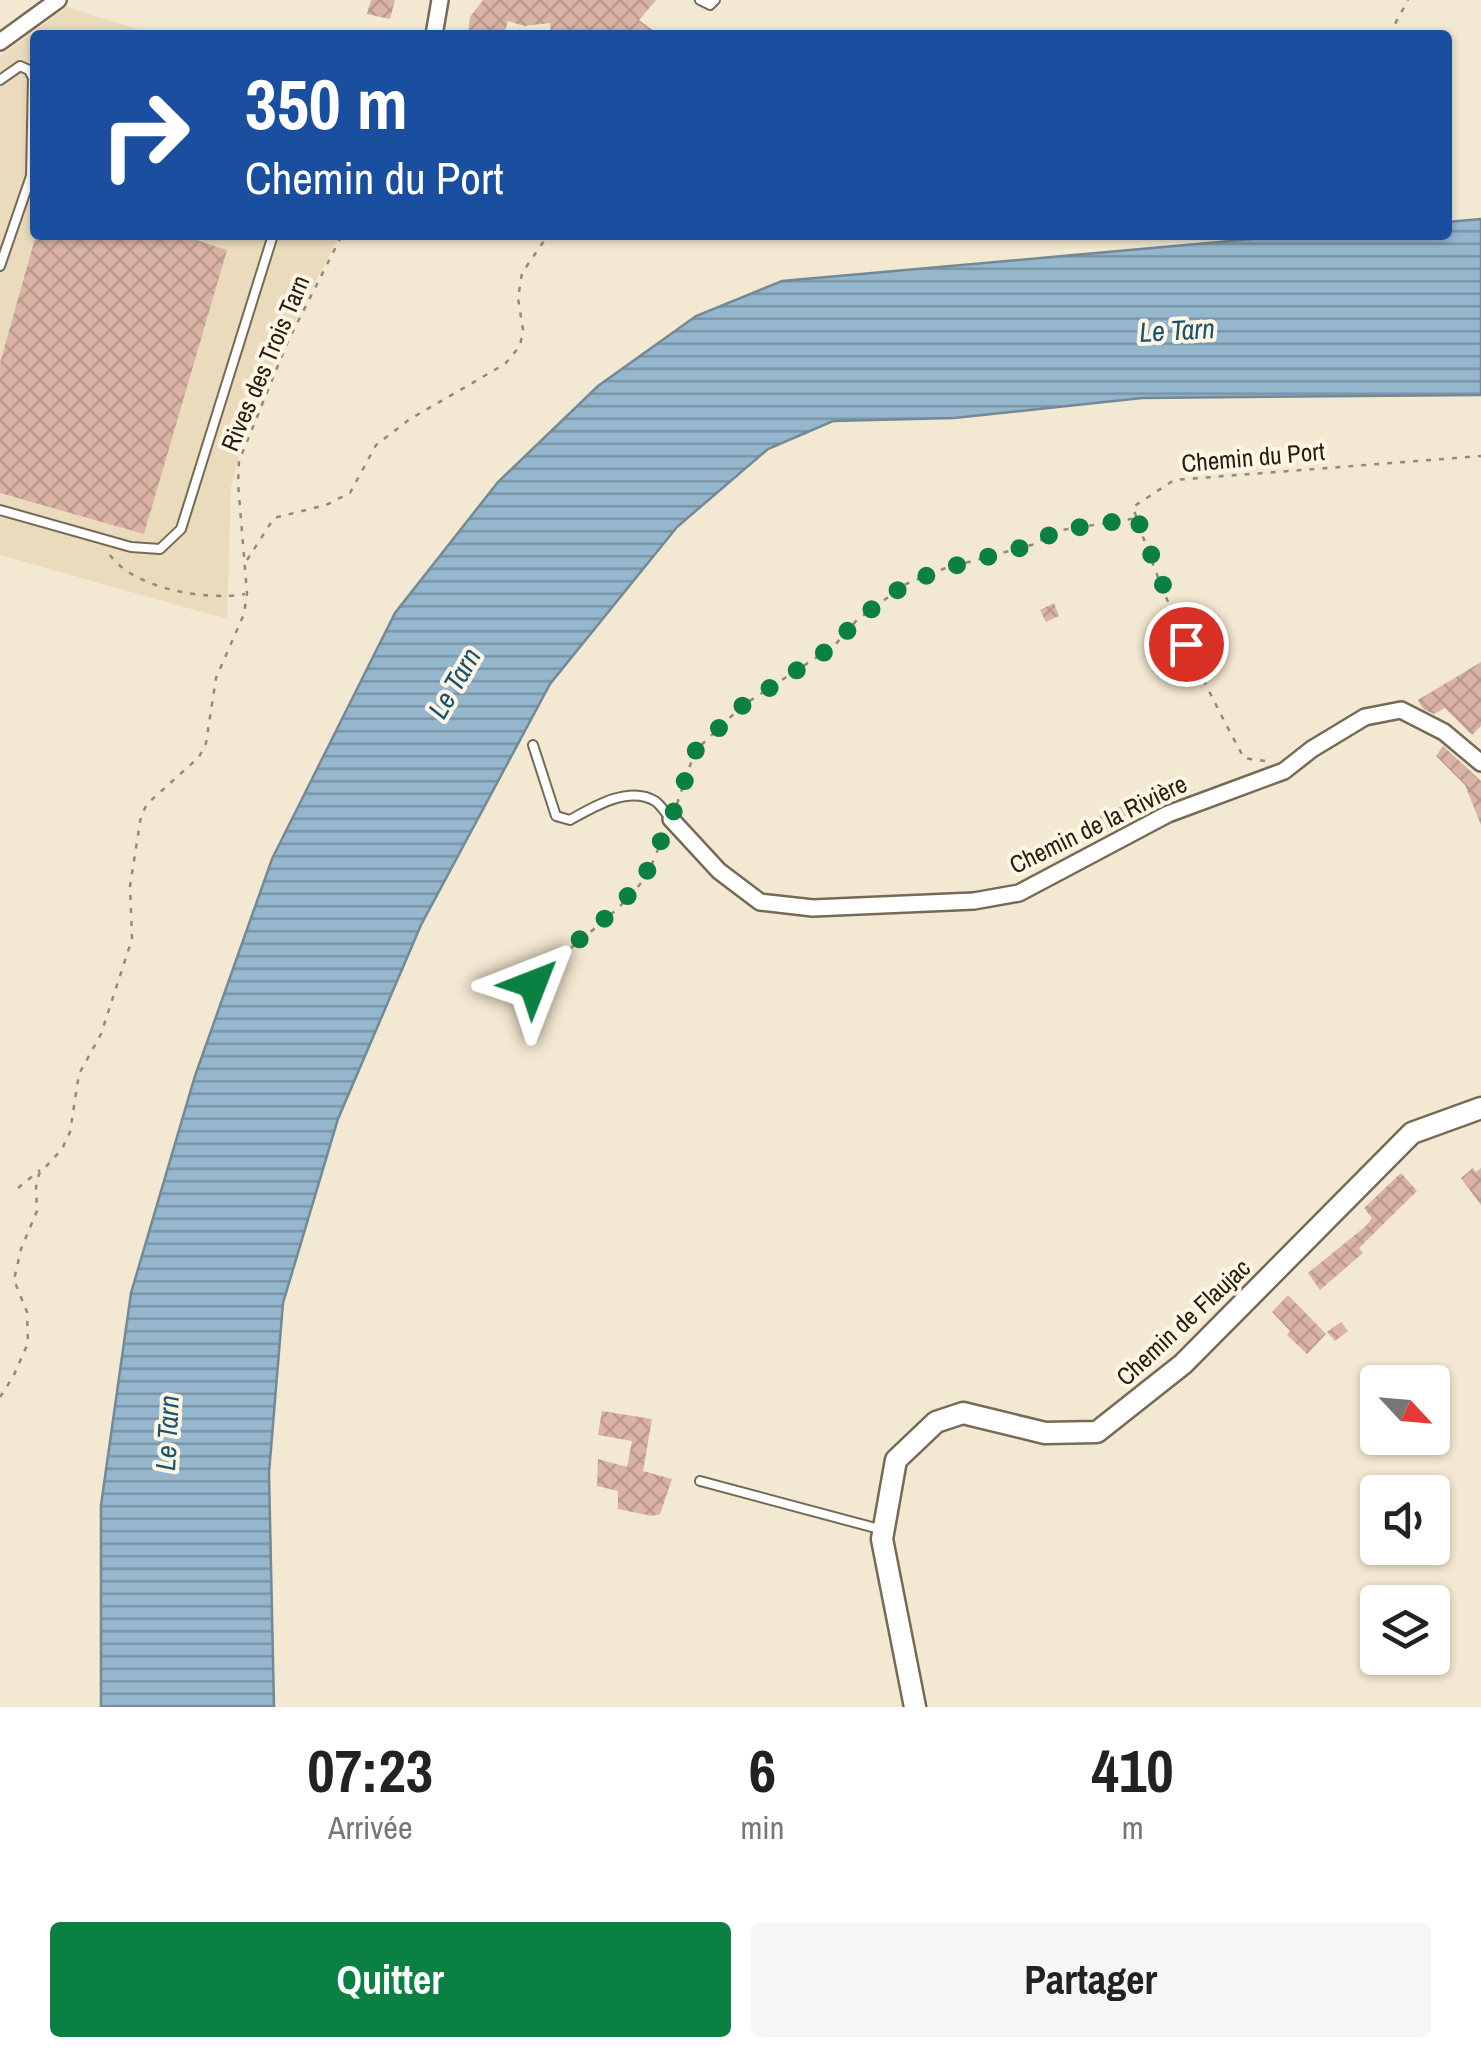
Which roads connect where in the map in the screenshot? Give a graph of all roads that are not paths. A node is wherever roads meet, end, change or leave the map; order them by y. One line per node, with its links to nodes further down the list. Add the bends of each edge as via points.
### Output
1 (58, 0): 6 (street)
2 (440, 0): 5 (street)
3 (700, 0): 4 (lane)
4 (716, 0)
5 (435, 30)
6 (0, 42)
7 (30, 67): 8 (lane)
8 (0, 80)
9 (30, 179): 11 (lane)
10 (271, 240): 12 (lane, via 181,529 160,549 131,546)
11 (0, 266)
12 (0, 510)
13 (533, 745): 15 (lane, via 556,816 570,820 603,802 637,795)
14 (1481, 763): 15 (street, Chemin de la Rivière, via 1444,732 1401,710 1365,717 1284,771 1168,814 1019,892 974,901 813,908 760,902 719,871)
15 (671, 819)
16 (1481, 1108): 18 (street, Chemin de Flaujac, via 1412,1134 1183,1364 1097,1432 1046,1434 963,1413 936,1422 896,1460)
17 (700, 1481): 18 (lane)
18 (883, 1530): 19 (street, Chemin de Flaujac)
19 (915, 1707)

